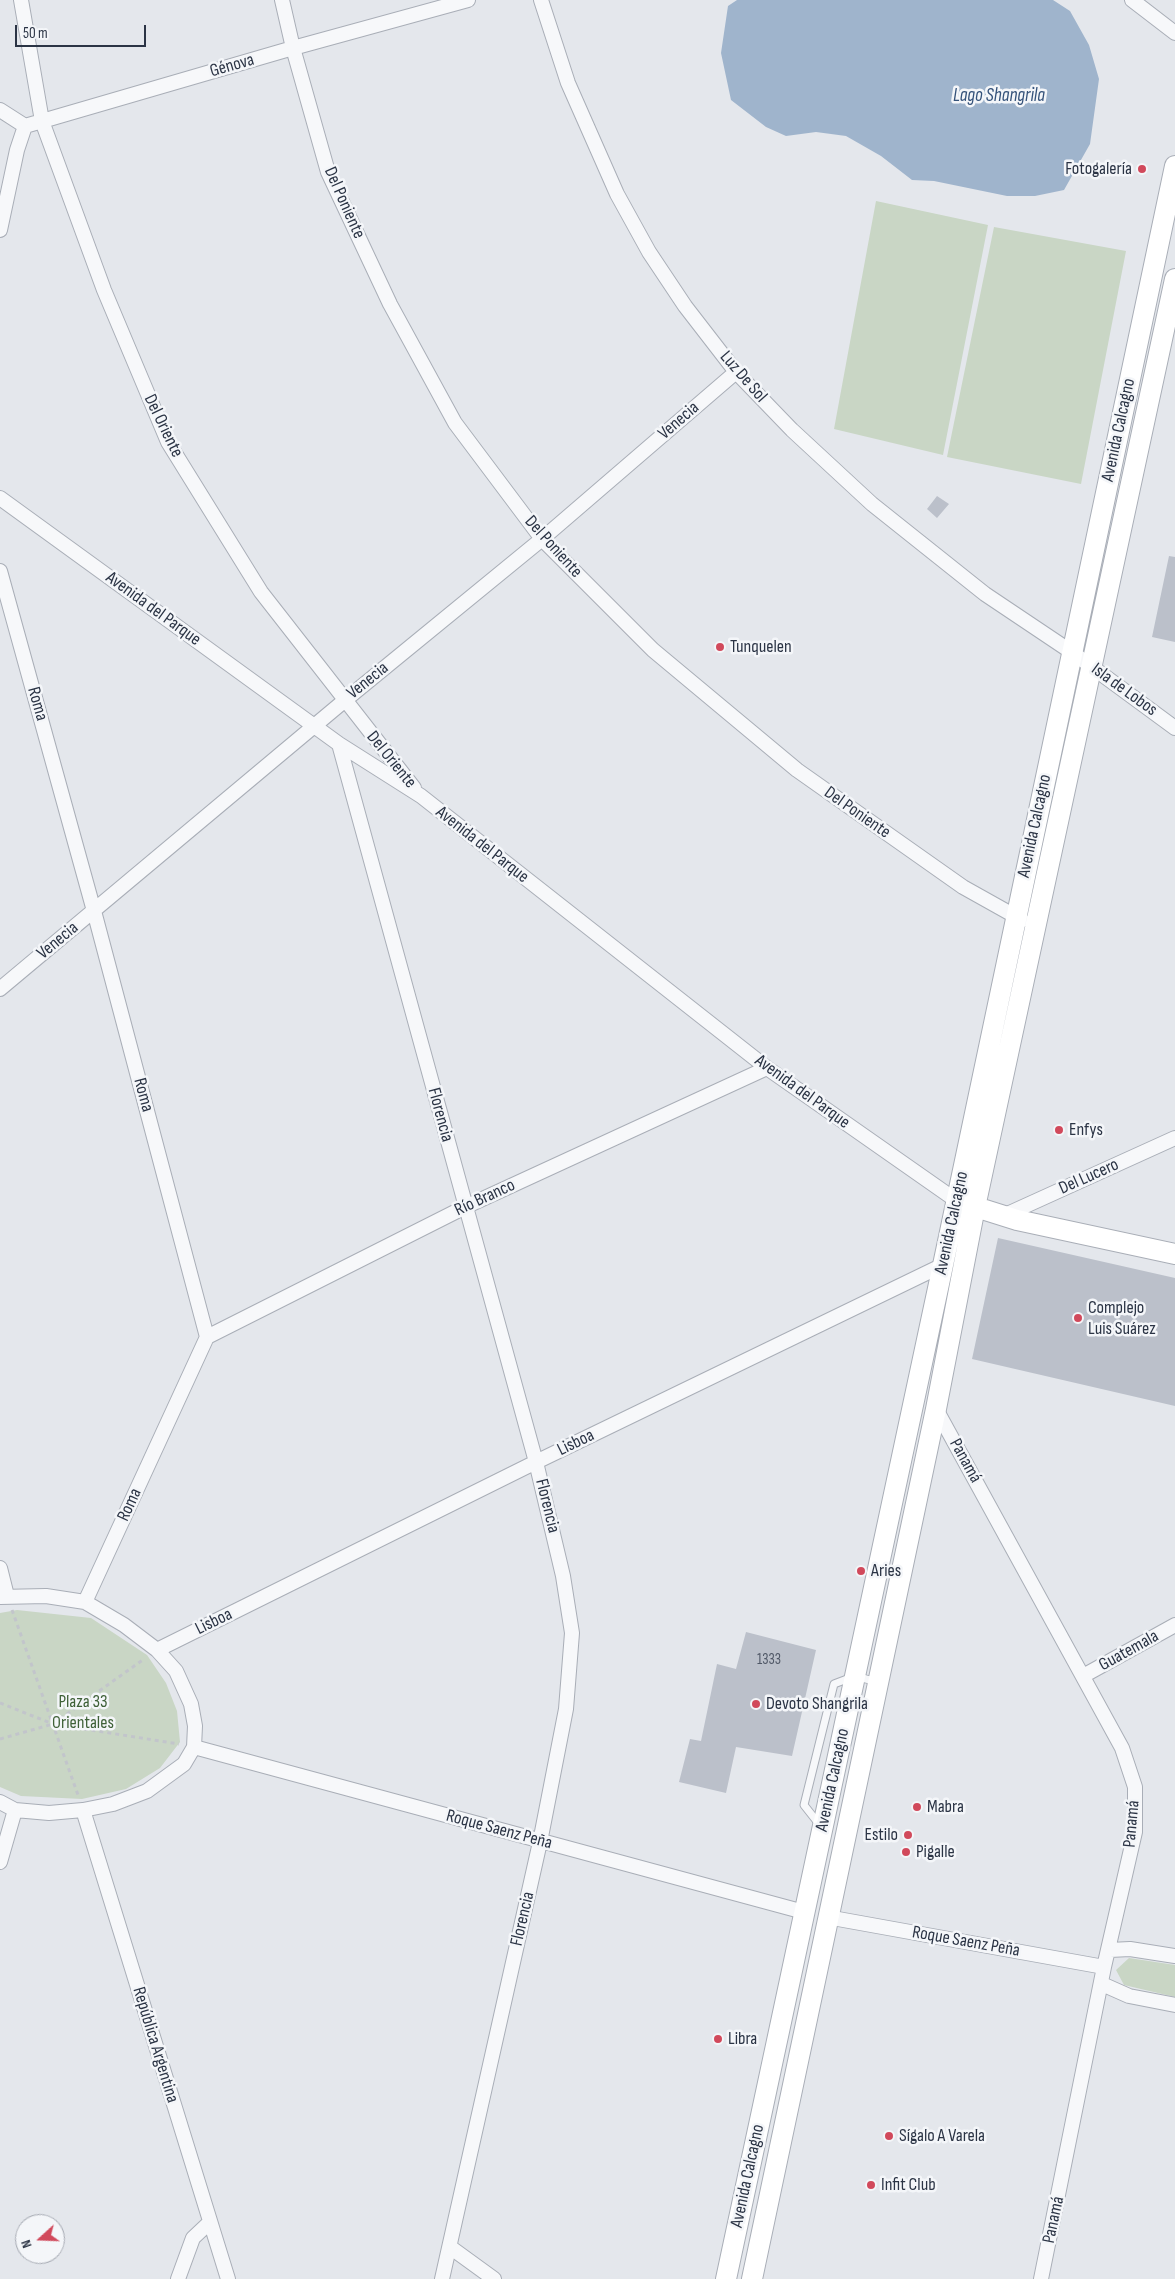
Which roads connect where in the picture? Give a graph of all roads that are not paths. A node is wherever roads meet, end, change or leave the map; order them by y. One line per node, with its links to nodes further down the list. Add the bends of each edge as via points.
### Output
1 (21, 0): 9 (street, Del Oriente)
2 (282, 0): 7 (street, Del Poniente)
3 (468, 0): 7 (street, Génova)
4 (541, 0): 14 (street, Luz De Sol, via 568,84 617,194 649,252)
5 (1132, 0): 6 (street)
6 (1175, 32)
7 (293, 48): 9 (street, Génova); 16 (street, Del Poniente, via 328,172 390,304 455,423)
8 (0, 110): 10 (street)
9 (42, 121): 10 (street, Génova); 20 (street, Del Oriente, via 104,290 168,442 261,592)
10 (25, 126): 12 (street)
11 (1175, 166): 18 (street, Avenida Calcagno)
12 (0, 230)
13 (1175, 279): 19 (street, Avenida Calcagno)
14 (736, 372): 16 (street, Venecia); 18 (street, Luz De Sol, via 792,430 872,504 985,594)
15 (0, 498): 21 (street, Avenida del Parque)
16 (542, 539): 20 (street, Venecia); 26 (street, Del Poniente, via 652,650 796,770 963,886)
17 (0, 571): 25 (street, Roma)
18 (1073, 653): 19 (street, Isla de Lobos); 26 (street, Avenida Calcagno)
19 (1093, 668): 22 (street, Isla de Lobos); 27 (street, Avenida Calcagno)
20 (344, 701): 21 (street, Venecia); 24 (street, Del Oriente)
21 (315, 726): 23 (street, Avenida del Parque); 25 (street, Venecia)
22 (1175, 728)
23 (339, 744): 24 (street, Avenida del Parque); 32 (street, Florencia)
24 (421, 796): 29 (street, Avenida del Parque)
25 (94, 911): 28 (street, Venecia); 36 (street, Roma)
26 (1016, 916): 27 (street, Del Poniente); 31 (street, Avenida Calcagno)
27 (1036, 928): 31 (street, Avenida Calcagno)
28 (0, 989)
29 (767, 1068): 31 (street, Avenida del Parque); 32 (street, Río Branco)
30 (1175, 1138): 33 (street, Del Lucero)
31 (966, 1204): 33 (street, Avenida del Parque); 35 (street, Avenida Calcagno); 37 (street, Avenida Calcagno)
32 (464, 1207): 36 (street, Río Branco); 38 (street, Florencia)
33 (1003, 1216): 34 (street, Avenida del Parque)
34 (1175, 1254)
35 (943, 1265): 38 (street, Lisboa); 44 (street, Avenida Calcagno)
36 (207, 1336): 41 (street, Roma)
37 (936, 1409): 45 (street, Panamá); 46 (street, Avenida Calcagno)
38 (536, 1462): 43 (street, Lisboa); 51 (street, Florencia, via 563,1576 572,1633 566,1709)
39 (0, 1568): 40 (street)
40 (4, 1597): 41 (street, via 46,1596)
41 (85, 1602): 43 (street)
42 (1175, 1625): 45 (street, Guatemala)
43 (158, 1650): 47 (street, via 176,1672 191,1704)
44 (855, 1676): 46 (lane); 53 (street, Avenida Calcagno)
45 (1083, 1676): 55 (street, Panamá, via 1122,1748 1135,1787 1135,1832)
46 (878, 1682): 54 (street, Avenida Calcagno)
47 (194, 1746): 50 (street, via 184,1764 147,1791 113,1804); 51 (street, Roque Saenz Peña)
48 (0, 1802): 49 (street)
49 (15, 1810): 50 (street, via 49,1813); 52 (street)
50 (83, 1810): 60 (street, República Argentina)
51 (540, 1842): 53 (street, Roque Saenz Peña); 61 (street, Florencia)
52 (0, 1862)
53 (804, 1912): 54 (street, Roque Saenz Peña, via 813,1925); 66 (street, Avenida Calcagno)
54 (827, 1917): 57 (street, Roque Saenz Peña); 67 (street, Avenida Calcagno)
55 (1110, 1950): 56 (street, via 1130,1949); 57 (street, Panamá)
56 (1175, 1956)
57 (1104, 1967): 58 (street, Panamá)
58 (1102, 1984): 59 (street, via 1129,1996); 68 (street, Panamá)
59 (1175, 2005)
60 (210, 2222): 62 (street, via 193,2238); 63 (street, República Argentina)
61 (450, 2247): 64 (street, Florencia); 65 (street)
62 (178, 2279)
63 (228, 2279)
64 (442, 2279)
65 (494, 2279)
66 (726, 2279)
67 (752, 2279)
68 (1042, 2279)

